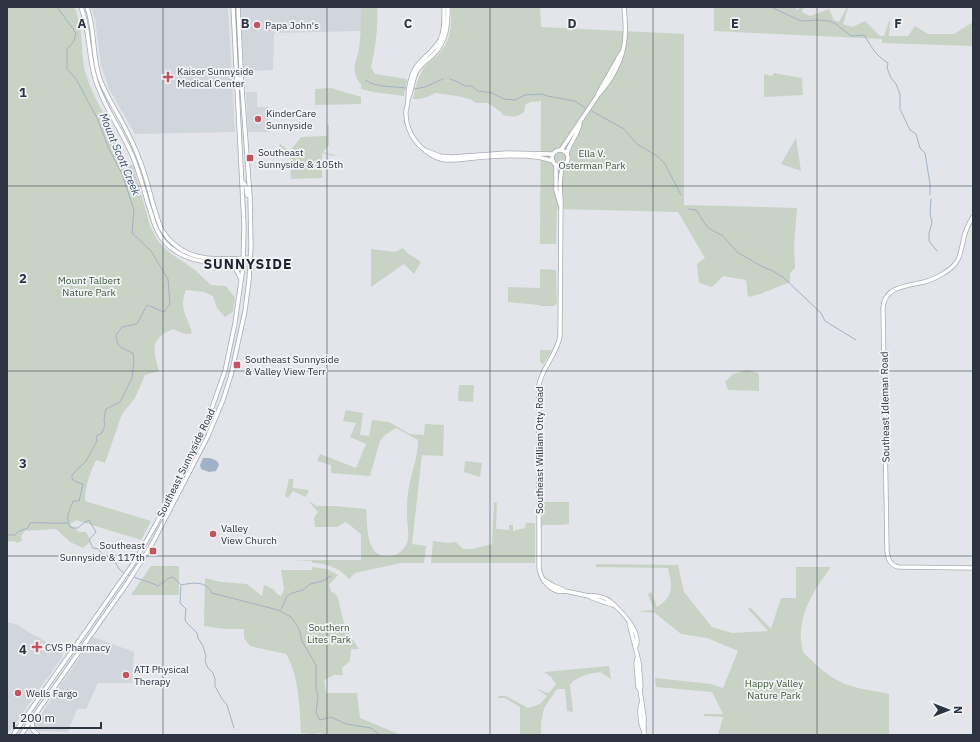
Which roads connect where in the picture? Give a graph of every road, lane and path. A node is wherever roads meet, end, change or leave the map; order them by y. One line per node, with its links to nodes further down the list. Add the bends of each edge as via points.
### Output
1 (81, 7): 27 (main road, via 98,89 128,146 159,234 166,244 183,256 201,262)
2 (87, 7): 25 (main road, via 101,83 140,161 164,233 178,248 188,253 207,258)
3 (233, 7): 8 (main road, Southeast Sunnyside Road)
4 (238, 7): 9 (main road, Southeast Sunnyside Road)
5 (444, 7): 11 (main road, via 441,39 419,63)
6 (448, 7): 11 (main road, via 447,28 443,41 437,51 418,69)
7 (624, 7): 13 (main road, via 626,33 622,57 617,69)
8 (235, 40): 9 (main road); 10 (main road, Southeast Sunnyside Road)
9 (240, 51): 12 (main road, Southeast Sunnyside Road)
10 (236, 77): 12 (main road); 21 (main road, Southeast Sunnyside Road)
11 (411, 81): 15 (main road, via 407,94 406,116 414,140)
12 (242, 89): 22 (main road, Southeast Sunnyside Road)
13 (580, 124): 14 (main road); 17 (main road)
14 (561, 150): 16 (main road); 17 (main road)
15 (427, 151): 16 (main road, via 447,157 507,153); 18 (main road, via 446,160 519,157)
16 (553, 154): 18 (main road)
17 (567, 154): 20 (main road, via 568,162)
18 (552, 161): 19 (main road)
19 (556, 166): 20 (main road); 23 (main road, Southeast William Otty Road, via 556,190)
20 (563, 166): 23 (main road, Southeast William Otty Road)
21 (243, 182): 22 (main road, via 247,195); 25 (main road, Southeast Sunnyside Road)
22 (250, 196): 26 (main road, Southeast Sunnyside Road)
23 (560, 204): 34 (main road, Southeast William Otty Road, via 560,336 539,385 539,571 545,583 553,589 589,596 622,612 629,623 639,662 640,707)
24 (973, 217): 29 (main road, Southeast Idleman Road, via 965,232 960,257 954,266 932,279 894,290 886,296 883,304 889,559 898,567)
25 (243, 259): 26 (main road); 27 (main road); 28 (main road, Southeast Sunnyside Road)
26 (251, 260): 30 (main road, Southeast Sunnyside Road, via 243,322 233,367 208,436 163,525 138,567)
27 (227, 262): 28 (main road, via 236,268)
28 (242, 280): 31 (main road, Southeast Sunnyside Road, via 232,342 215,401 192,453 133,564)
29 (973, 568)
30 (32, 720): 32 (main road, Southeast Sunnyside Road); 33 (main road, via 33,728)
31 (13, 735)
32 (22, 735)
33 (38, 735)
34 (644, 735)

